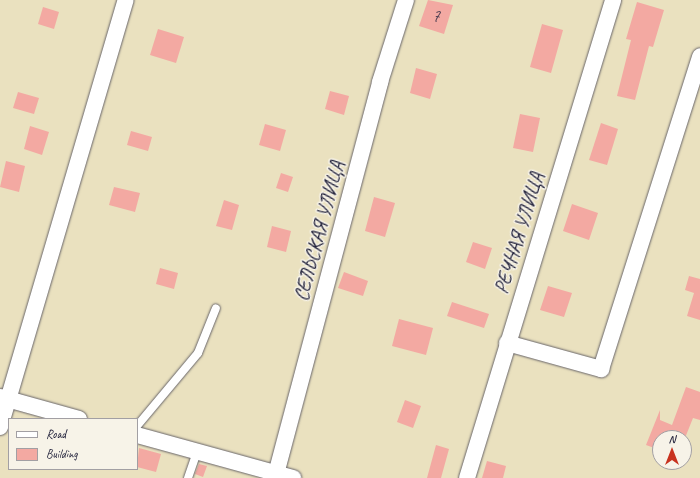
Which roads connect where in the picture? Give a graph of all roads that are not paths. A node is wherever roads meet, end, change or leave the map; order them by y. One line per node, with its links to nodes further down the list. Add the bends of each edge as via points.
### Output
1 (126, 0): 7 (street)
2 (406, 0): 13 (street, СЕЛЬСКАЯ УЛИЦА, via 380,82)
3 (613, 0): 6 (street, РЕЧНАЯ УЛИЦА)
4 (700, 56): 6 (street, via 601,369)
5 (216, 308): 9 (lane, via 198,353)
6 (507, 343): 16 (street, РЕЧНАЯ УЛИЦА)
7 (4, 398): 8 (street); 10 (street)
8 (75, 418)
9 (138, 425)
10 (0, 427)
11 (138, 435): 12 (street)
12 (197, 452): 13 (street); 14 (lane)
13 (276, 474): 15 (street)
14 (188, 478)
15 (293, 478)
16 (467, 478)

